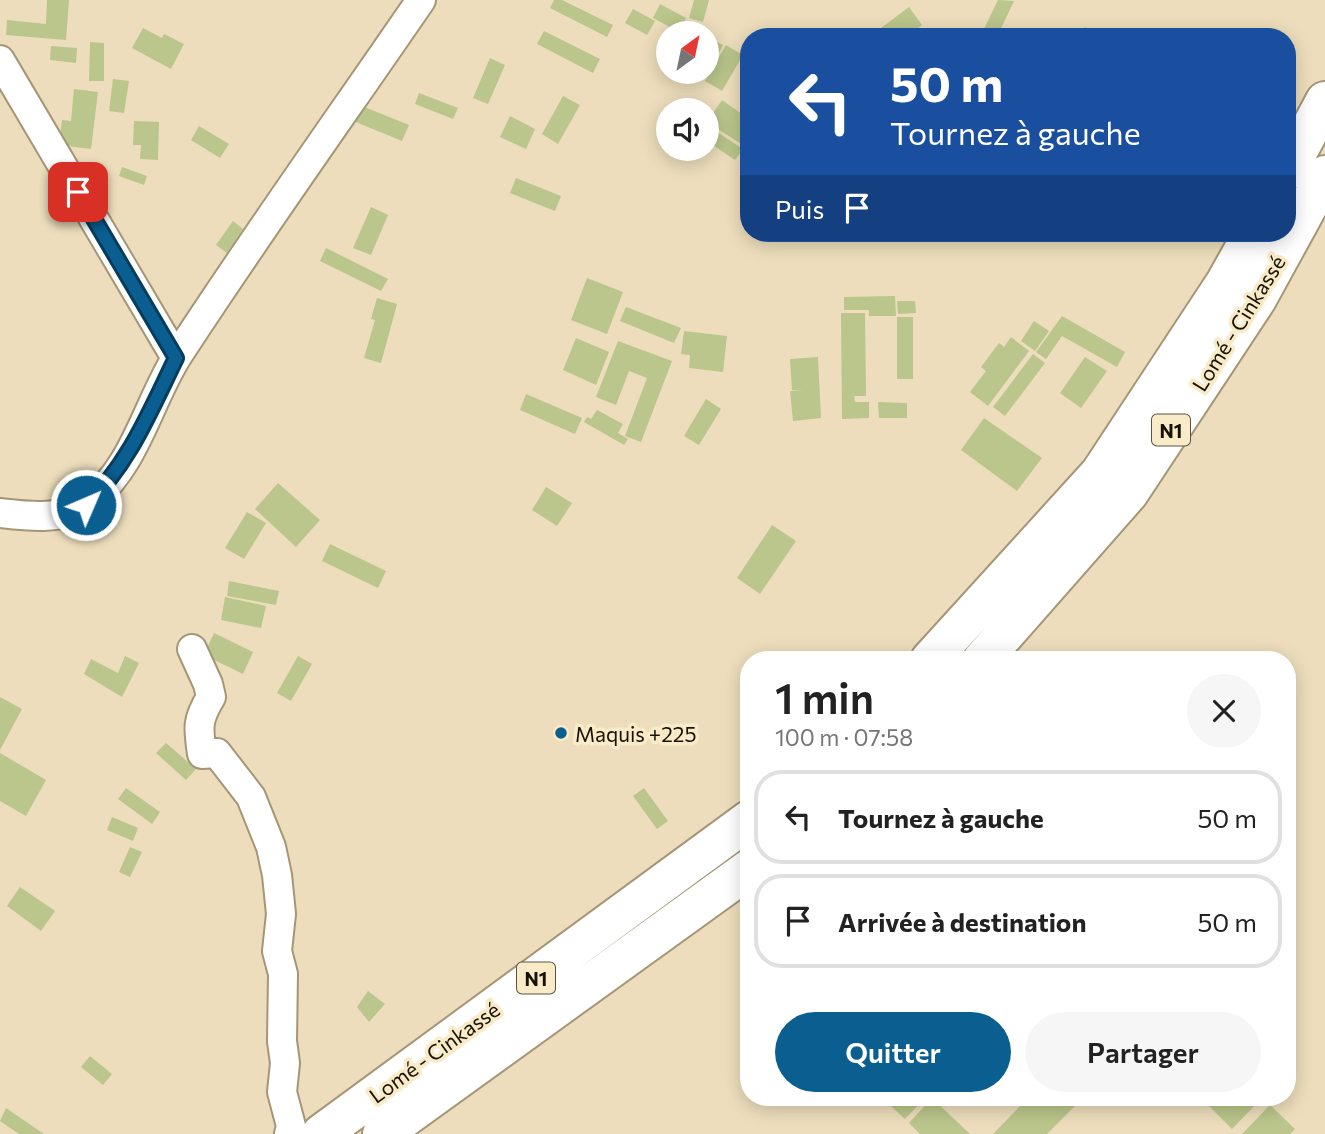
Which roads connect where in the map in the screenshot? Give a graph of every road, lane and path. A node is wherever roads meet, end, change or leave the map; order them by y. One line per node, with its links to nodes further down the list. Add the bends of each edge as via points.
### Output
1 (421, 0): 9 (street)
2 (0, 60): 9 (street)
3 (1325, 101): 4 (highway)
4 (1296, 155)
5 (1325, 175): 6 (highway, Lomé - Cinkassé / N1)
6 (1296, 228)
7 (1248, 242): 10 (highway, Lomé - Cinkassé / N1)
8 (1288, 242): 10 (highway, Lomé - Cinkassé / N1, via 1257,299)
9 (176, 358): 11 (street, via 129,455 86,505 51,515)
10 (1114, 483): 13 (highway, Lomé - Cinkassé / N1); 14 (highway, Lomé - Cinkassé / N1)
11 (0, 513)
12 (192, 649): 17 (street, via 211,697 198,728 202,754 217,753 251,797 277,875 281,914 277,951 283,974 282,1092)
13 (939, 651)
14 (989, 651)
15 (740, 827): 18 (highway, Lomé - Cinkassé / N1)
16 (740, 875): 19 (highway, Lomé - Cinkassé / N1)
17 (289, 1134)
18 (321, 1134)
19 (382, 1134)

